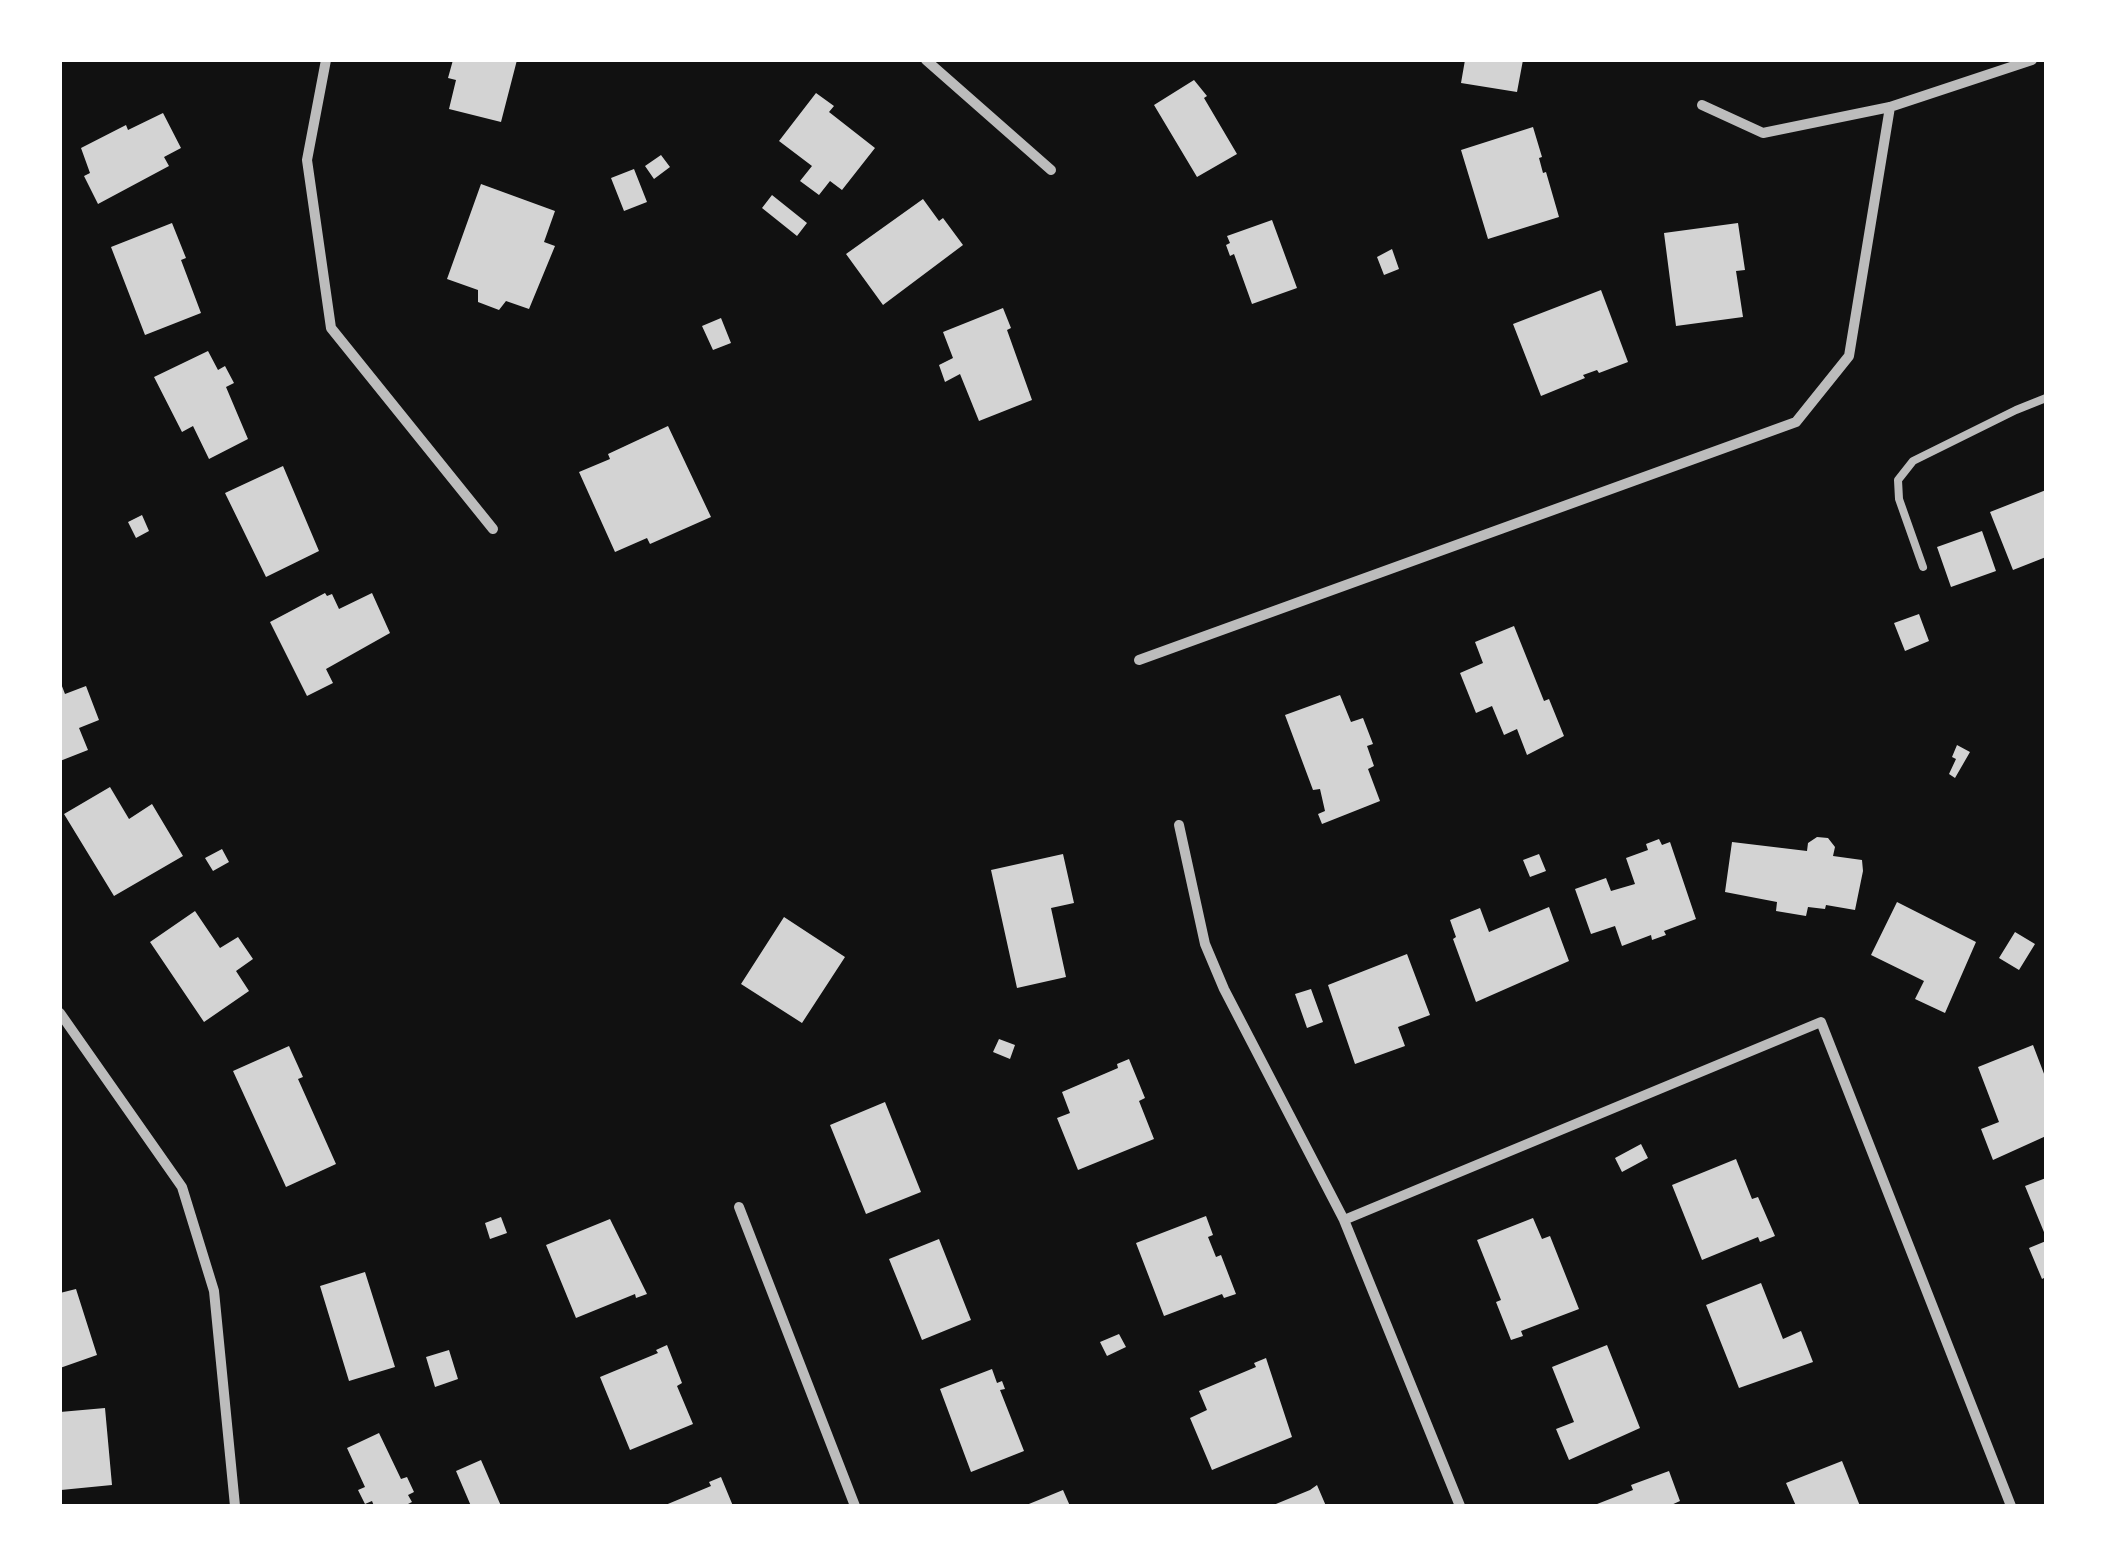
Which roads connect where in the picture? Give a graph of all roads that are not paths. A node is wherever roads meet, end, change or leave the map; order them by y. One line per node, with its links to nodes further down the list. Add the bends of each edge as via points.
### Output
1 (326, 60): 8 (street, via 307,160 331,328)
2 (926, 60): 6 (street)
3 (2032, 60): 5 (street)
4 (1702, 106): 5 (street, via 1763,133)
5 (1890, 108): 10 (street, via 1849,356 1796,422)
6 (1051, 170)
7 (2046, 398): 9 (lane, via 1913,461 1898,480)
8 (493, 529)
9 (1923, 567)
10 (1139, 660)
11 (1179, 825): 14 (street, via 1205,944)
12 (60, 1013): 15 (street, via 182,1187 214,1291)
13 (739, 1207): 16 (street)
14 (1344, 1220): 17 (street); 18 (street, via 1821,1022)
15 (236, 1506)
16 (855, 1506)
17 (1460, 1506)
18 (2011, 1506)

